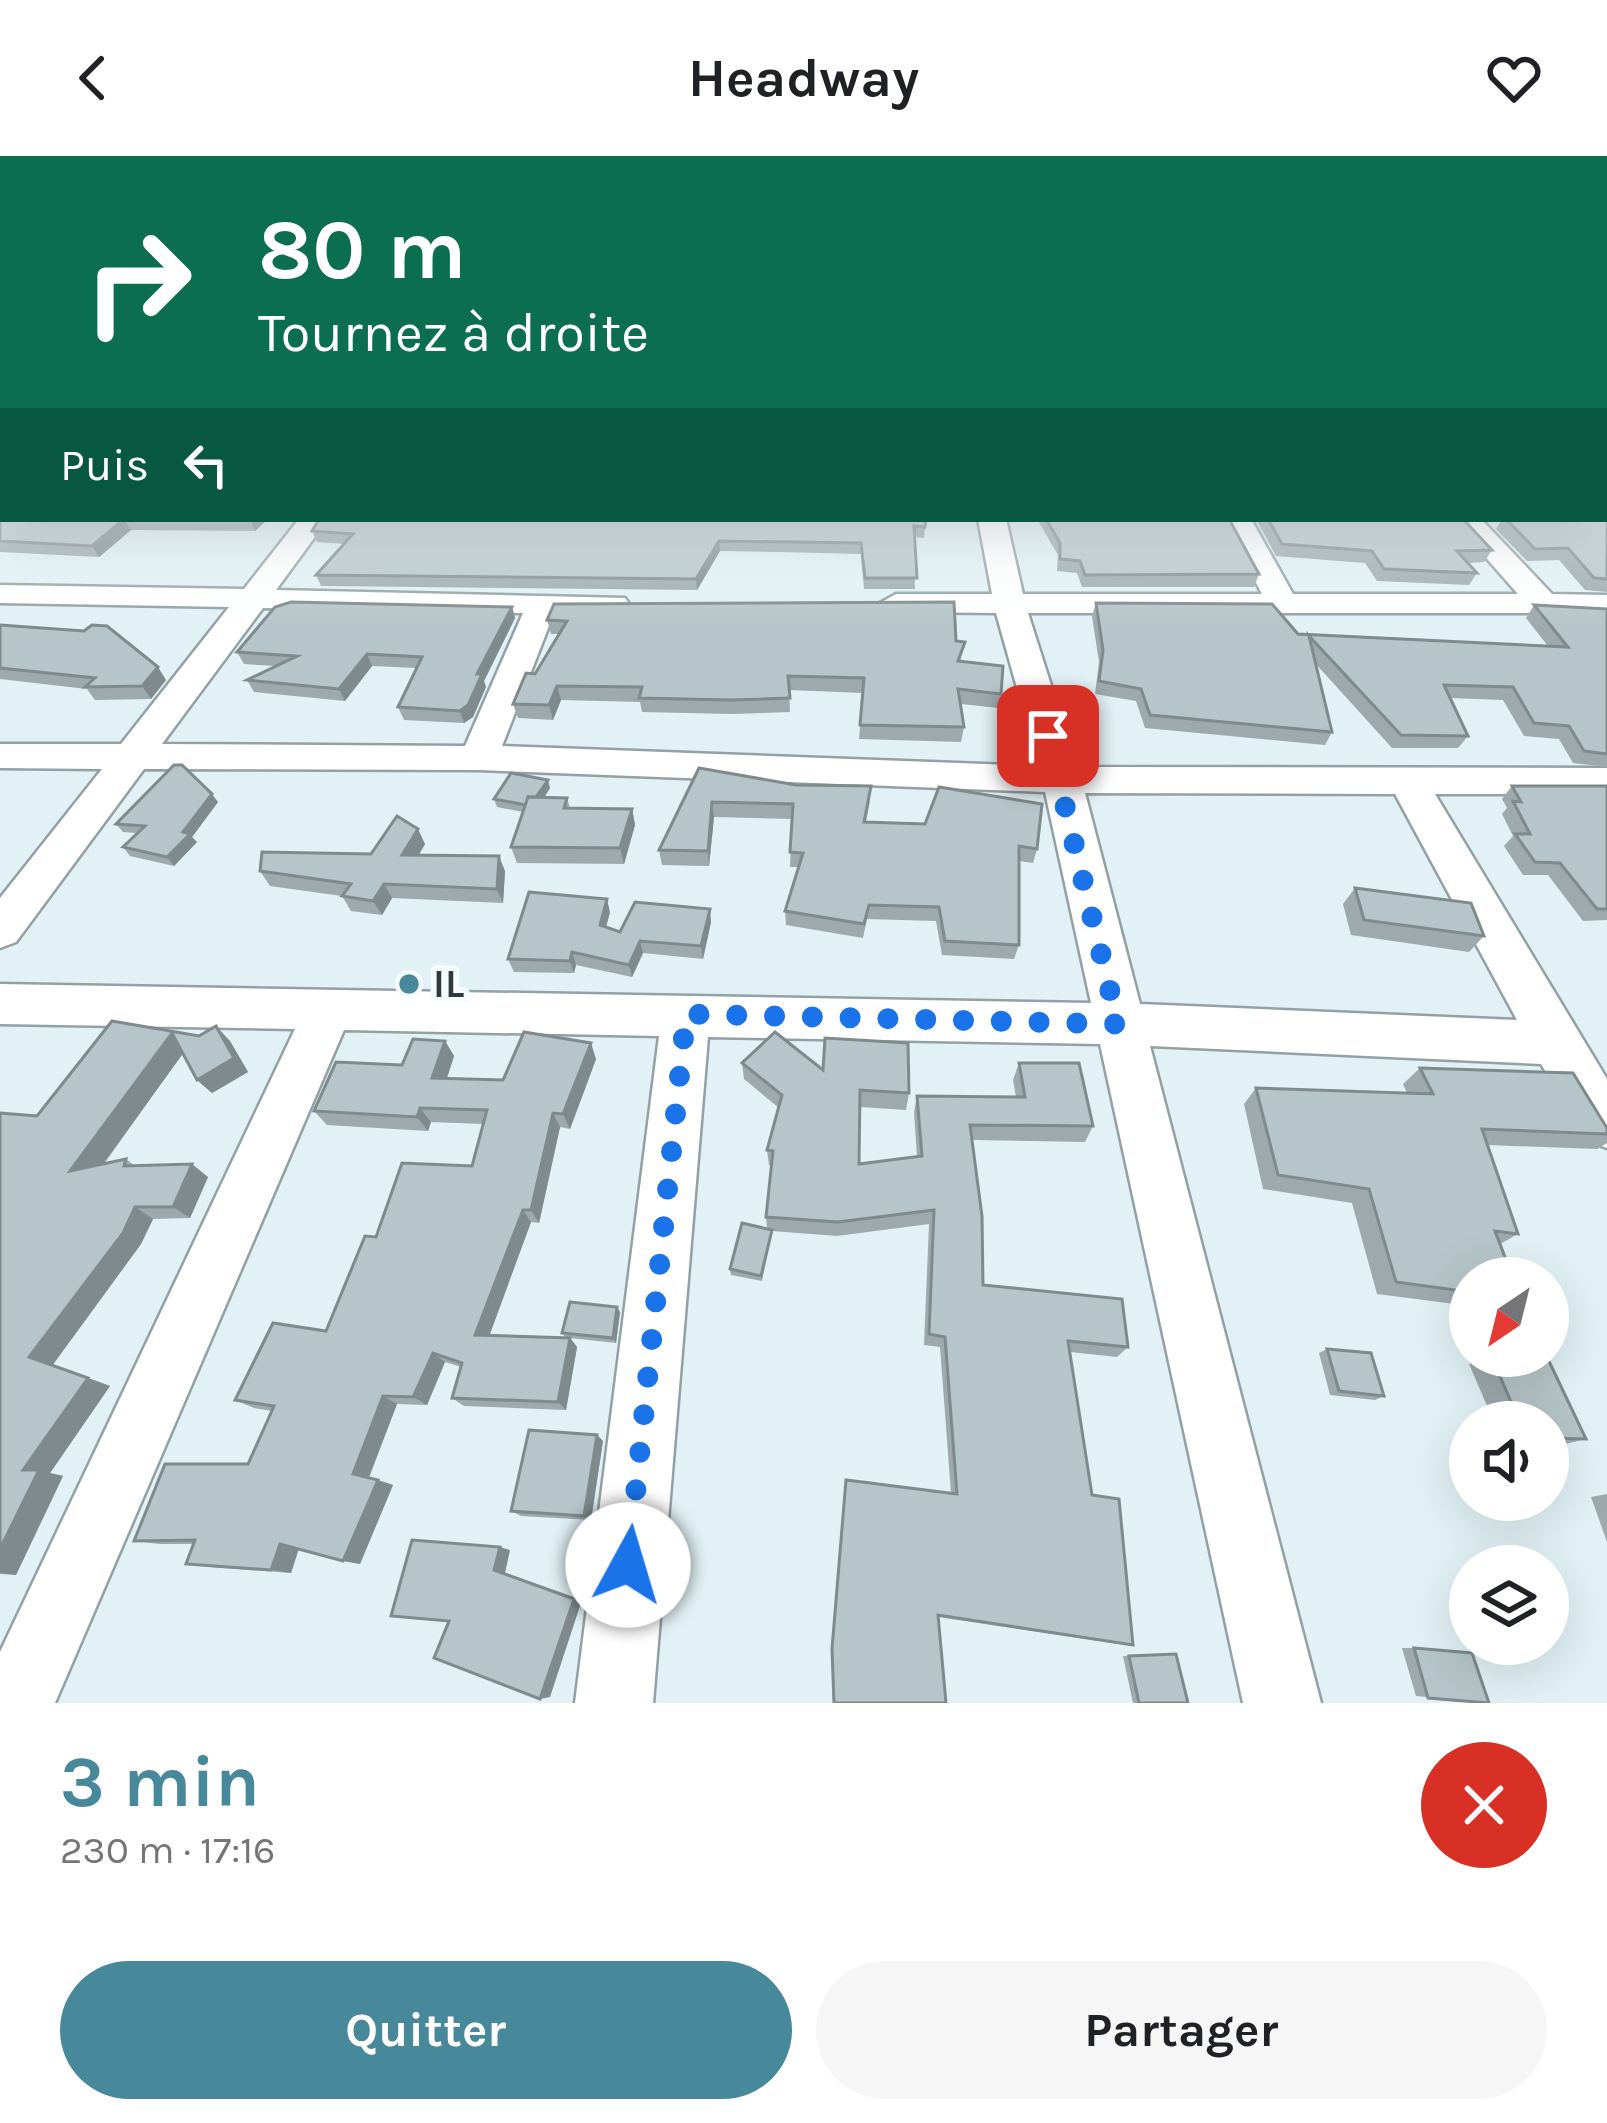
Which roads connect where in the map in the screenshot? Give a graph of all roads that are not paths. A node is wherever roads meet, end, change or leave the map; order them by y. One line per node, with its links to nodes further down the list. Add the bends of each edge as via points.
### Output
1 (312, 522): 6 (street)
2 (993, 522): 9 (street)
3 (1239, 522): 7 (street)
4 (1469, 522): 8 (street)
5 (0, 594): 6 (street)
6 (253, 599): 12 (street); 15 (street)
7 (1281, 600): 8 (street); 9 (street)
8 (1543, 602): 11 (street)
9 (1009, 603): 10 (street); 17 (street)
10 (868, 604)
11 (1607, 604)
12 (542, 605): 13 (street); 16 (street)
13 (635, 605)
14 (0, 756): 15 (street)
15 (132, 756): 16 (street); 20 (street)
16 (479, 758): 17 (street)
17 (1062, 780): 18 (street); 24 (street)
18 (1408, 781): 19 (street); 25 (street)
19 (1607, 781)
20 (0, 930)
21 (0, 1004): 22 (street)
22 (327, 1010): 23 (street); 27 (street)
23 (686, 1014): 24 (street); 28 (street)
24 (1118, 1024): 25 (street); 29 (street)
25 (1555, 1043): 26 (street)
26 (1607, 1124)
27 (16, 1703)
28 (614, 1703)
29 (1282, 1703)

